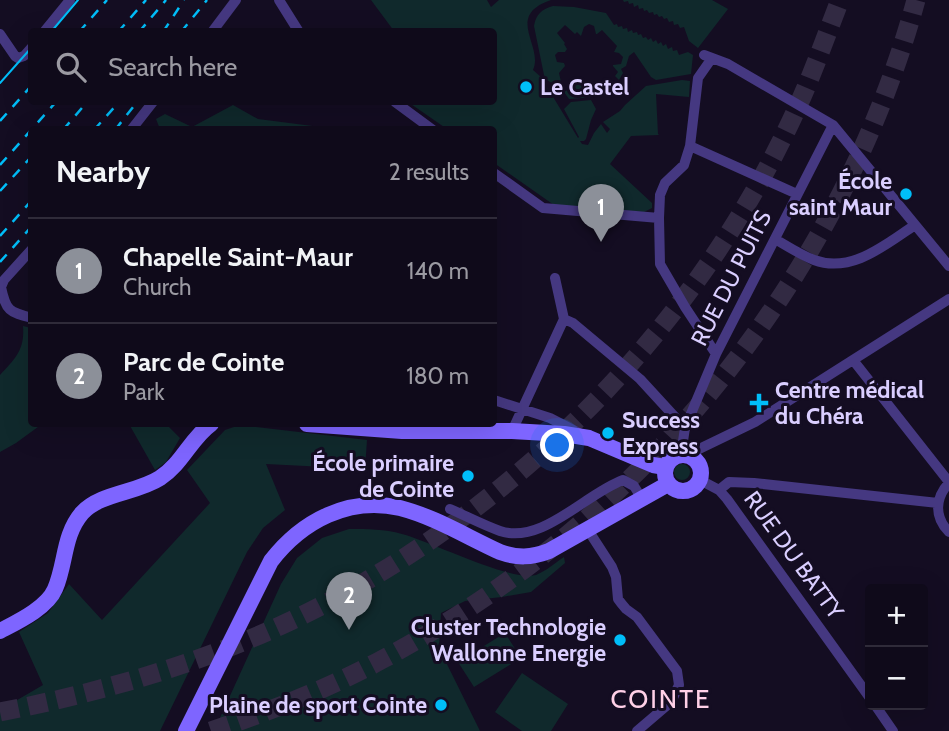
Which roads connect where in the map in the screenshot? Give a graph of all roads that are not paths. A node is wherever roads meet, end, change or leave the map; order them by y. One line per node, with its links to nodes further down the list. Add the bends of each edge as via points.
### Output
1 (71, 0): 4 (street)
2 (236, 0): 5 (street)
3 (279, 0): 6 (street)
4 (47, 28)
5 (215, 28)
6 (296, 28)
7 (0, 34): 8 (street, via 15,56 22,58)
8 (28, 51)
9 (151, 105): 12 (street)
10 (399, 105): 13 (street)
11 (833, 125): 14 (street, via 708,57 698,78); 16 (street, RUE DU PUITS); 18 (street)
12 (134, 126)
13 (428, 126)
14 (690, 146): 16 (street); 17 (street, via 684,165 665,183)
15 (497, 175): 17 (street, via 543,208)
16 (797, 194): 19 (street, RUE DU PUITS)
17 (659, 218): 26 (street, via 660,264)
18 (915, 225): 19 (street, via 854,262 836,264 815,261); 21 (street)
19 (775, 239): 26 (street, RUE DU PUITS)
20 (28, 254): 24 (street, via 1,290 8,309)
21 (949, 266)
22 (555, 278): 25 (street)
23 (949, 299): 27 (street)
24 (28, 317)
25 (564, 319): 29 (street); 32 (street, via 640,379)
26 (716, 354): 32 (street, RUE DU PUITS)
27 (853, 360): 35 (street, via 755,422); 38 (street)
28 (497, 401): 29 (street)
29 (524, 408): 33 (street); 34 (street)
30 (207, 427): 48 (street, via 159,479 84,511 71,530 49,598)
31 (348, 427): 33 (street)
32 (685, 428): 35 (street, RUE DU PUITS)
33 (512, 431): 34 (street)
34 (589, 438): 36 (street)
35 (686, 455): 36 (street, via 673,457); 37 (street, via 699,465)
36 (665, 467): 39 (street)
37 (700, 480): 39 (street, via 683,491); 40 (street, RUE DU BATTY)
38 (949, 482): 42 (street)
39 (668, 484): 41 (street)
40 (719, 490): 42 (street, via 729,482 754,483); 49 (street, RUE DU BATTY)
41 (642, 499): 44 (street); 45 (street, via 634,486 623,480 545,526 527,533)
42 (938, 503): 46 (street, via 939,518)
43 (450, 509): 45 (street)
44 (587, 530): 47 (street, via 532,556); 52 (street, via 612,567 618,599 677,671 679,685 671,702)
45 (500, 531): 47 (street)
46 (949, 532)
47 (494, 549): 51 (street, via 415,513 388,506 335,512 306,526 271,561)
48 (0, 631)
49 (865, 691)
50 (878, 710): 53 (street)
51 (186, 731)
52 (638, 731)
53 (893, 731)

